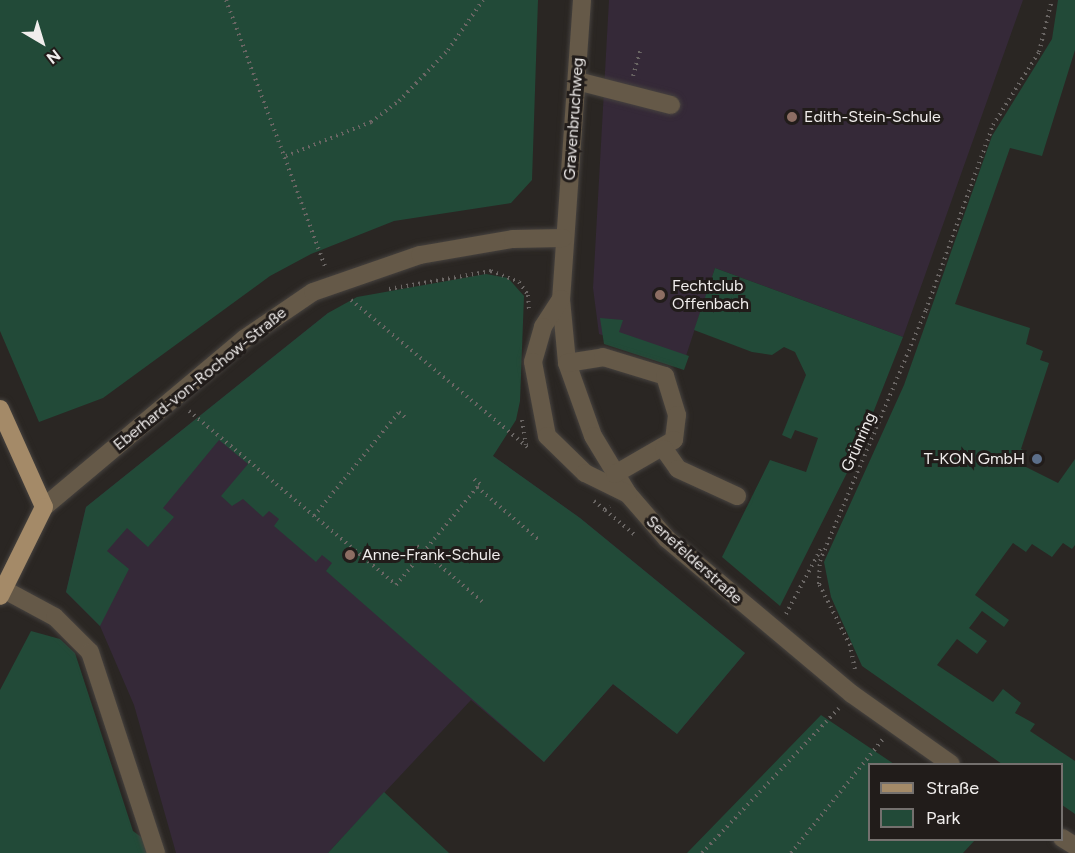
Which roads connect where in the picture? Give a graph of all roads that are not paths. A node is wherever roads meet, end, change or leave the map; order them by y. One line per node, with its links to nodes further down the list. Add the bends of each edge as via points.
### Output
1 (582, 0): 2 (street, Gravenbruchweg)
2 (576, 81): 3 (street); 4 (street, Gravenbruchweg)
3 (671, 105)
4 (563, 238): 5 (street, Senefelderstraße); 12 (street, Eberhard-von-Rochow-Straße, via 513,239 420,255 333,282 276,315)
5 (561, 298): 6 (street, Senefelderstraße); 10 (street, via 543,327 533,362 547,436 585,473)
6 (567, 363): 8 (street, via 603,357 665,376 677,428); 9 (street, Senefelderstraße, via 592,435)
7 (0, 409): 12 (main road)
8 (664, 449): 9 (street); 11 (street, via 678,469)
9 (615, 474): 10 (street, Senefelderstraße)
10 (628, 494): 14 (street, Senefelderstraße, via 666,539 776,633)
11 (737, 496)
12 (44, 507): 13 (main road, Eberhard-von-Rochow-Straße)
13 (2, 592): 15 (street, Eberhard-von-Rochow-Straße, via 55,617 90,652)
14 (948, 763)
15 (156, 853)

